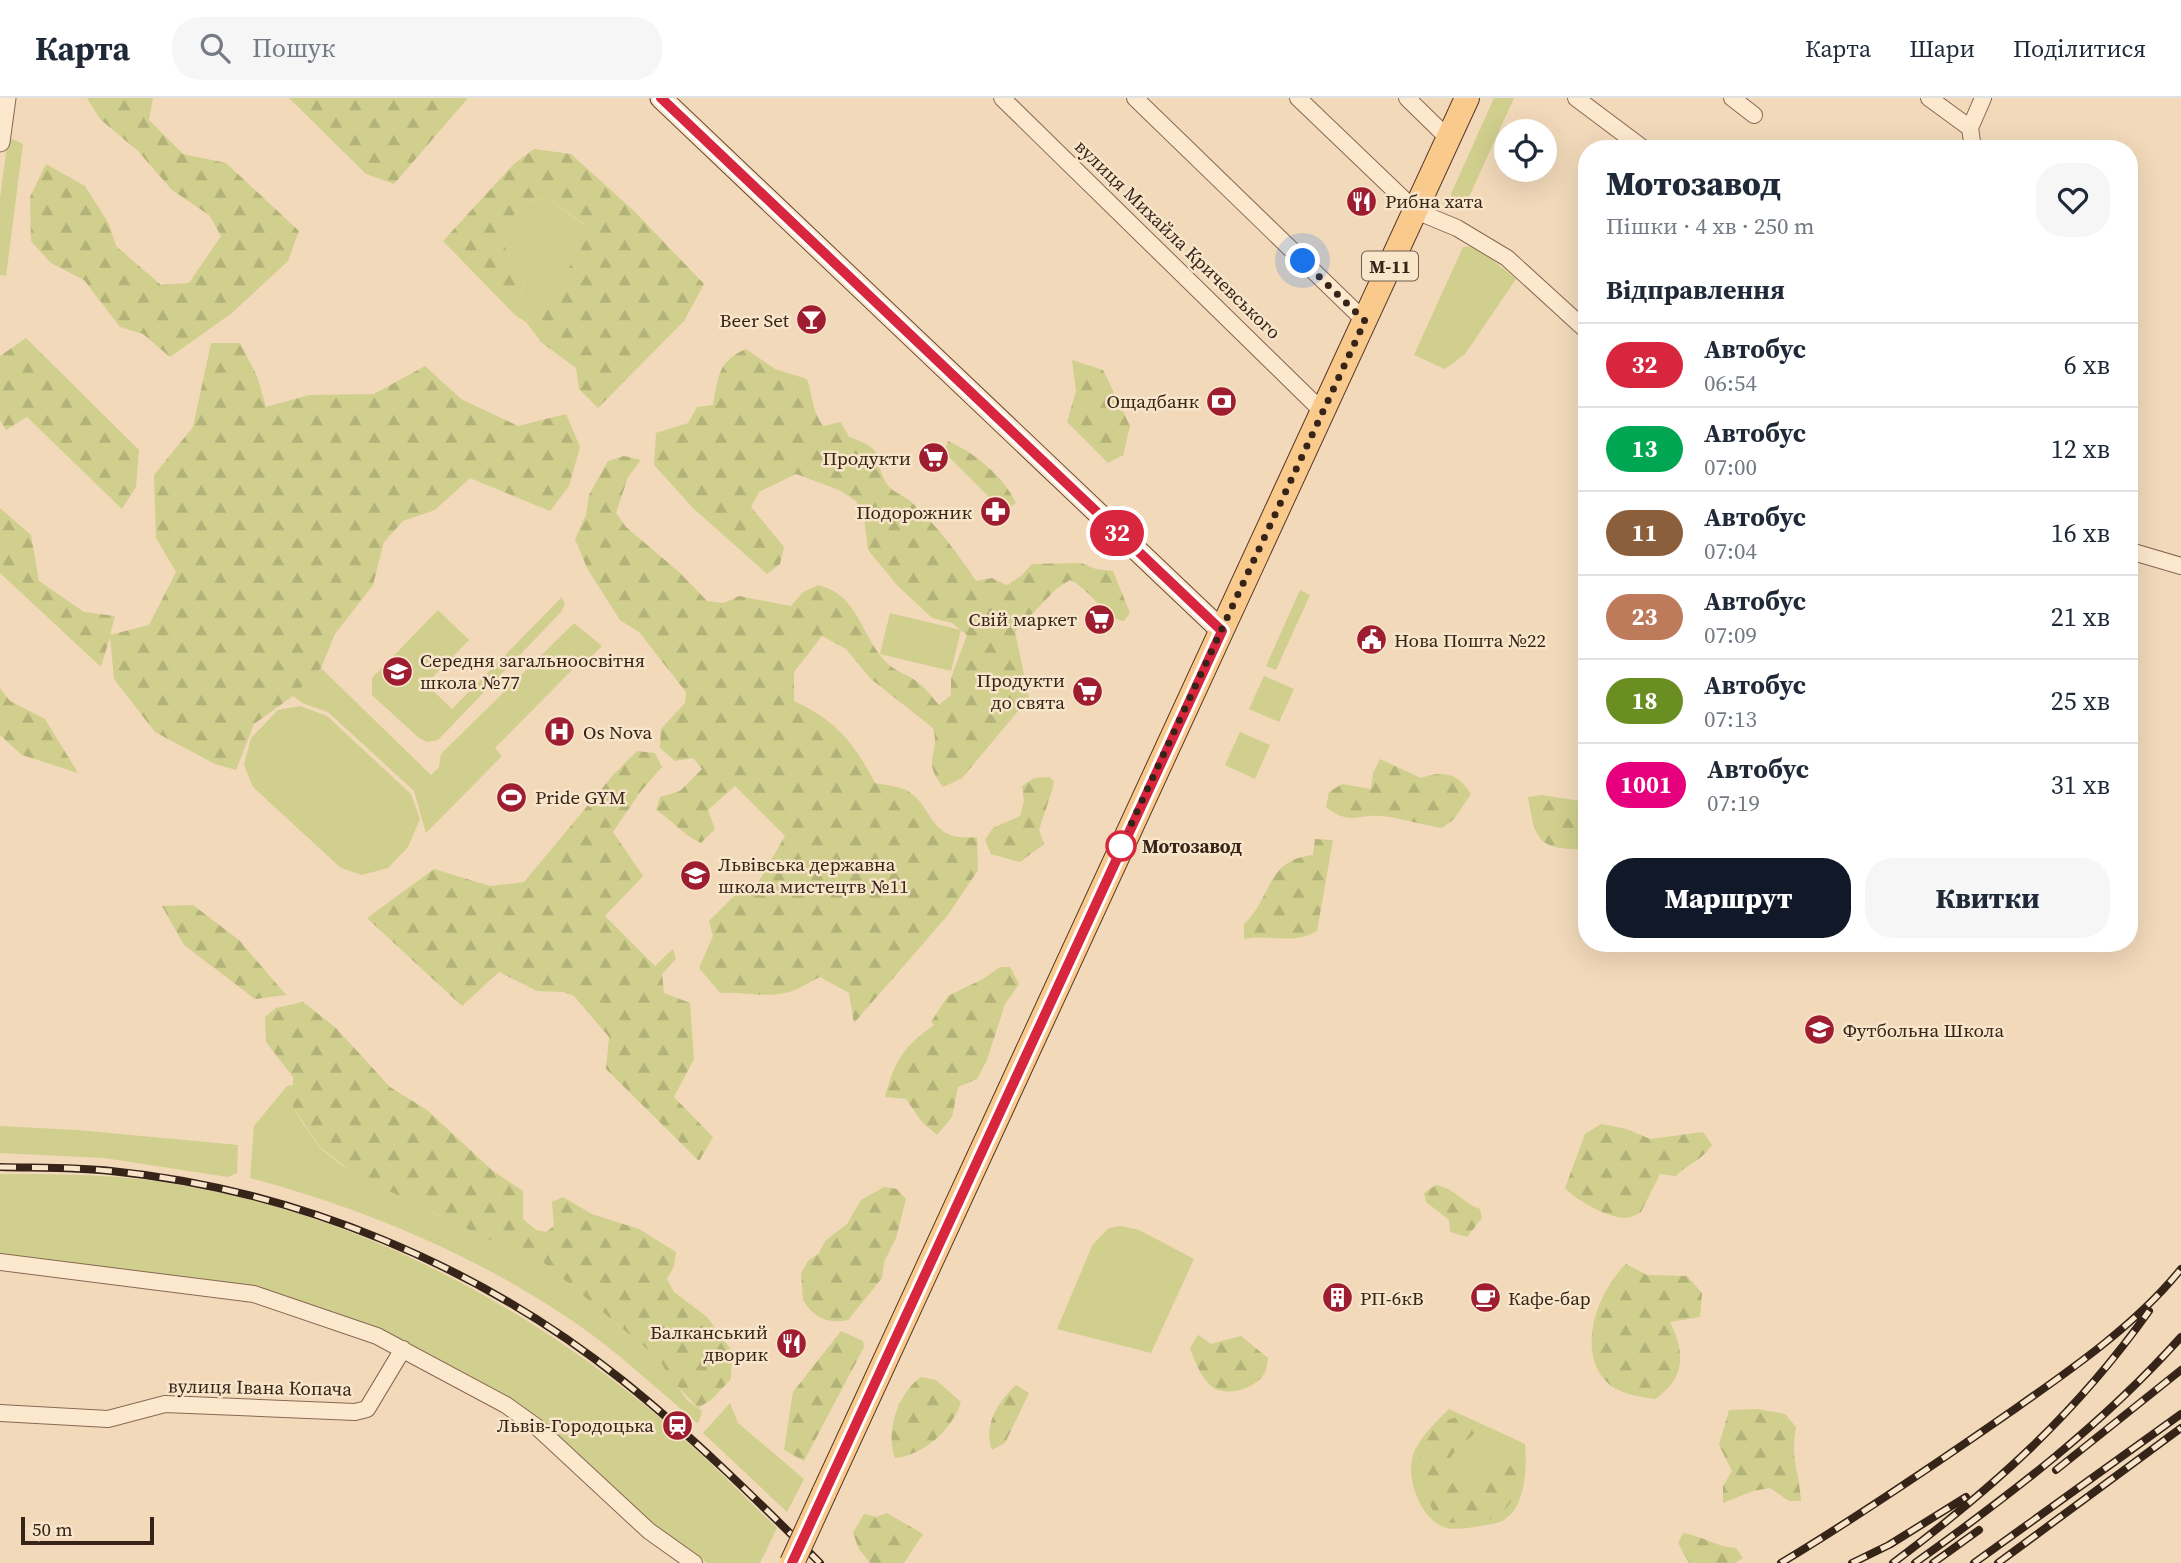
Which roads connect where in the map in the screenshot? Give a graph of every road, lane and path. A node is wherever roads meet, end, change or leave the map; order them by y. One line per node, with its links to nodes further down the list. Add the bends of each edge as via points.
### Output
1 (6, 98): 17 (street)
2 (661, 98): 24 (main road)
3 (1002, 98): 21 (street, вулиця Михайла Кричевського)
4 (1135, 98): 19 (street)
5 (1298, 98): 18 (street)
6 (1407, 98): 14 (street)
7 (1467, 98): 14 (main road, М-11)
8 (1576, 98): 15 (street)
9 (1732, 98): 12 (street)
10 (1929, 98): 13 (street)
11 (1983, 98): 13 (street)
12 (1754, 115)
13 (1970, 128): 16 (street)
14 (1448, 139): 18 (main road, М-11)
15 (1632, 140)
16 (1972, 140)
17 (0, 142)
18 (1407, 204): 19 (main road, М-11); 20 (street, via 1507,258)
19 (1365, 321): 21 (main road, М-11)
20 (1578, 323)
21 (1324, 413): 24 (main road, М-11)
22 (2138, 553): 23 (street)
23 (2181, 566)
24 (1222, 631): 29 (main road, М-11, bridge)
25 (0, 1262): 26 (street, via 254,1293)
26 (403, 1349): 27 (street, вулиця Івана Копача, via 367,1409 355,1412 165,1404 108,1419); 28 (street, via 538,1427 649,1531)
27 (0, 1413)
28 (694, 1563)
29 (792, 1563)

